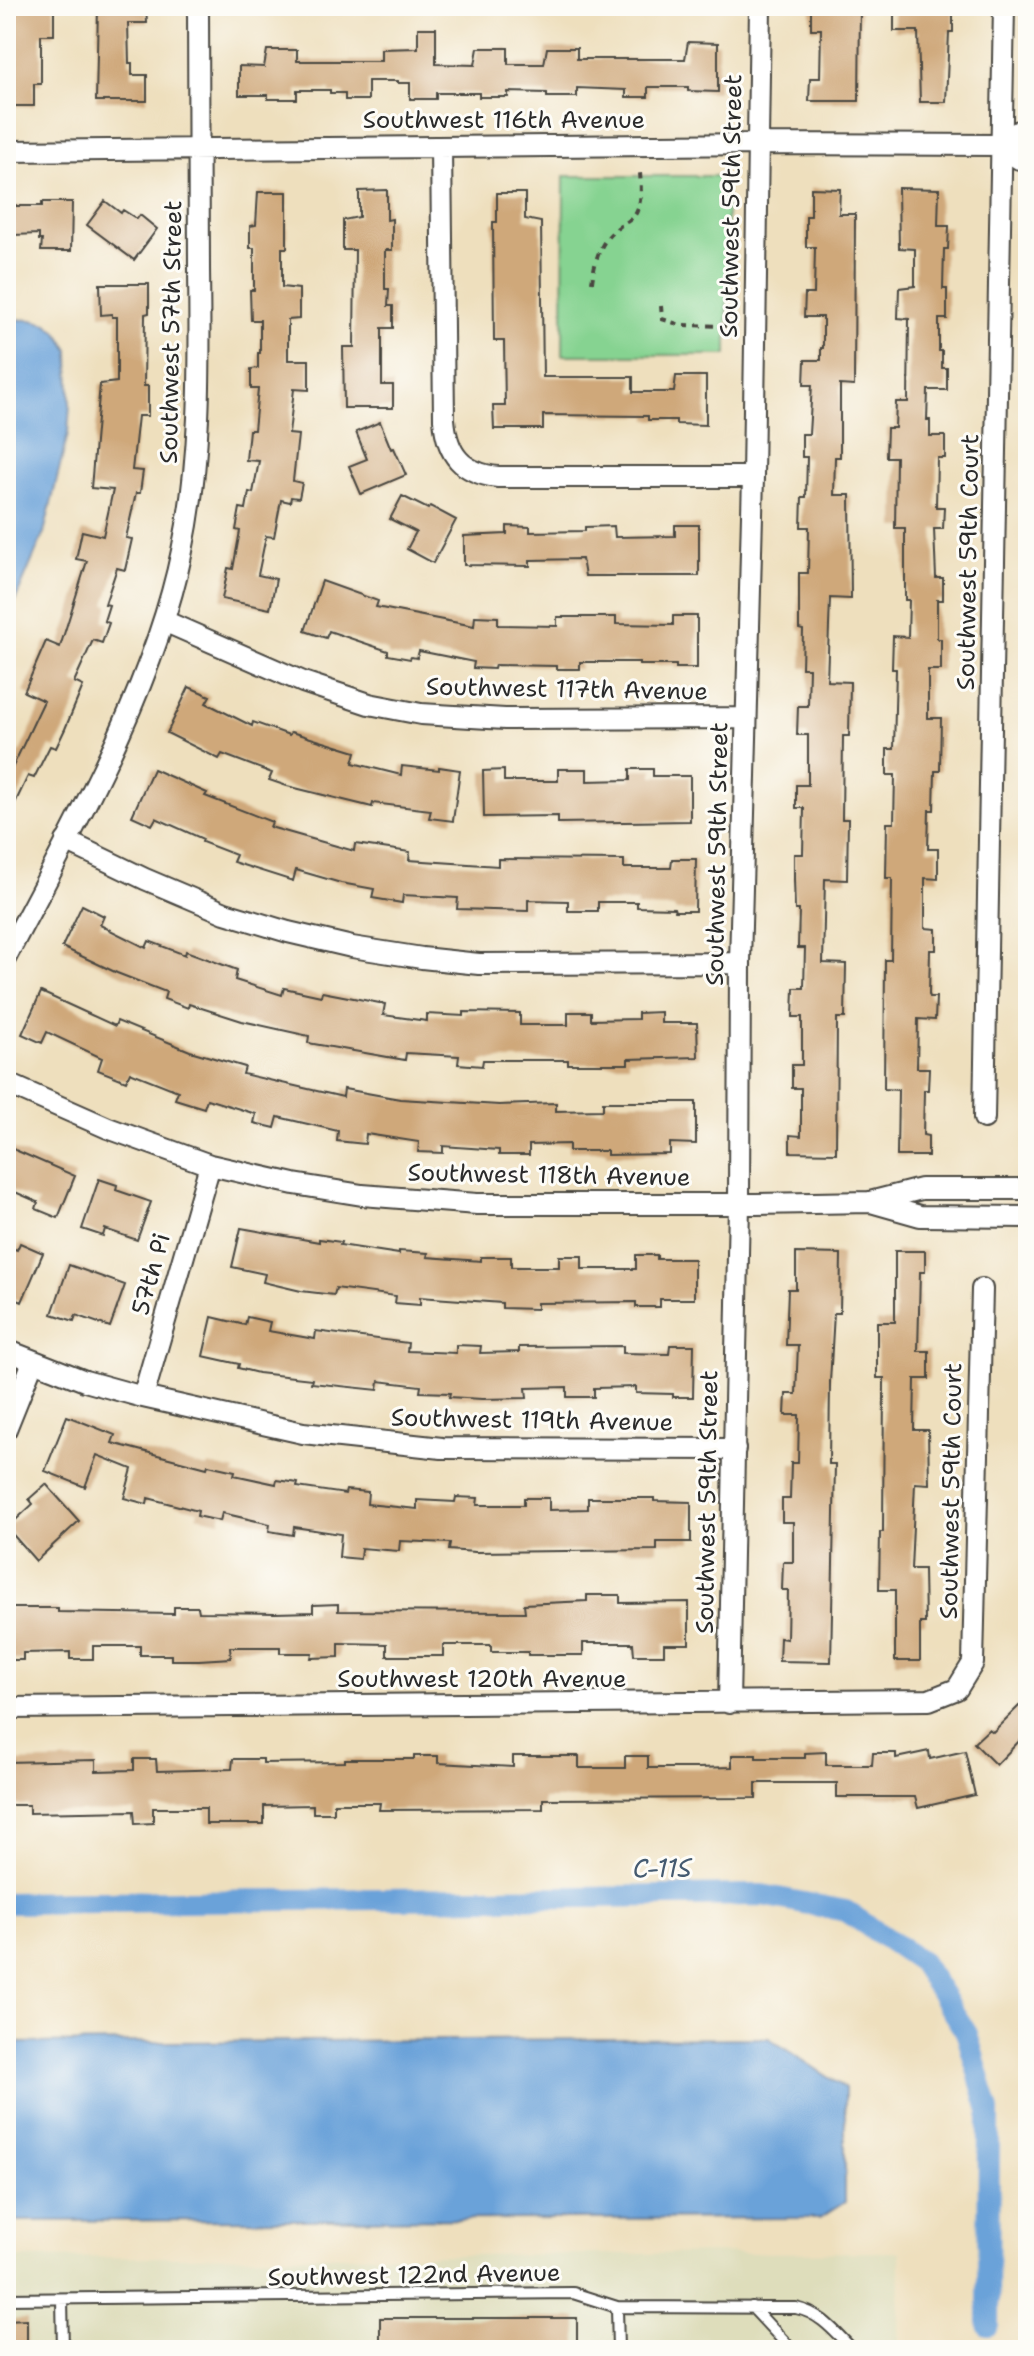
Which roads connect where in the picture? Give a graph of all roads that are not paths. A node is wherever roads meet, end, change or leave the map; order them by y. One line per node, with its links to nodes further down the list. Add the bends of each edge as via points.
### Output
1 (198, 6): 8 (street, Southwest 57th Street)
2 (760, 6): 5 (street, Southwest 59th Street)
3 (1004, 6): 6 (street, Southwest 59th Court)
4 (1028, 131): 6 (street, Southwest 116th Avenue, via 1019,131)
5 (759, 144): 6 (street, Southwest 116th Avenue); 7 (street, Southwest 116th Avenue); 11 (street, Southwest 59th Street)
6 (1002, 145): 10 (street, Southwest 116th Avenue, via 1019,159); 18 (street, Southwest 59th Court)
7 (441, 147): 8 (street, Southwest 116th Avenue); 11 (street, via 444,419 457,459 473,472 498,477)
8 (198, 148): 9 (street, Southwest 116th Avenue); 12 (street, Southwest 57th Street, via 199,435 182,554)
9 (6, 151)
10 (1028, 159)
11 (753, 477): 13 (street, Southwest 59th Street)
12 (164, 621): 13 (street, Southwest 117th Avenue, via 303,682 421,714); 14 (street, Southwest 57th Street, via 124,722)
13 (746, 718): 16 (street, Southwest 59th Street)
14 (66, 841): 15 (street, Southwest 57th Street); 16 (street, via 225,913 352,947 479,964)
15 (6, 957)
16 (740, 963): 22 (street, Southwest 59th Street)
17 (6, 1083): 19 (street, Southwest 118th Avenue)
18 (984, 1118)
19 (210, 1165): 22 (street, Southwest 118th Avenue, via 362,1195 477,1204); 27 (street, 57th Pi)
20 (1028, 1189): 21 (street, Southwest 118th Avenue, via 921,1189)
21 (870, 1202): 22 (street, Southwest 118th Avenue); 23 (street, Southwest 118th Avenue, via 920,1216)
22 (739, 1204): 29 (street, Southwest 59th Street)
23 (1028, 1217)
24 (982, 1289): 30 (street, Southwest 59th Court, via 973,1663)
25 (6, 1350): 26 (street, Southwest 119th Avenue)
26 (33, 1362): 27 (street, Southwest 119th Avenue); 28 (street)
27 (143, 1397): 29 (street, Southwest 119th Avenue, via 373,1443)
28 (6, 1429)
29 (735, 1449): 31 (street, Southwest 59th Street)
30 (957, 1689): 31 (street, Southwest 120th Avenue, via 929,1700)
31 (729, 1703): 32 (street, Southwest 120th Avenue)
32 (6, 1708)
33 (6, 2299): 34 (lane, Southwest 122nd Avenue)
34 (62, 2299): 35 (lane, Southwest 122nd Avenue, via 573,2293); 37 (lane)
35 (617, 2307): 36 (lane, Southwest 122nd Avenue); 38 (lane)
36 (752, 2307): 39 (lane); 40 (lane, Southwest 122nd Avenue, via 810,2311)
37 (63, 2350)
38 (618, 2350)
39 (792, 2350)
40 (853, 2350)

